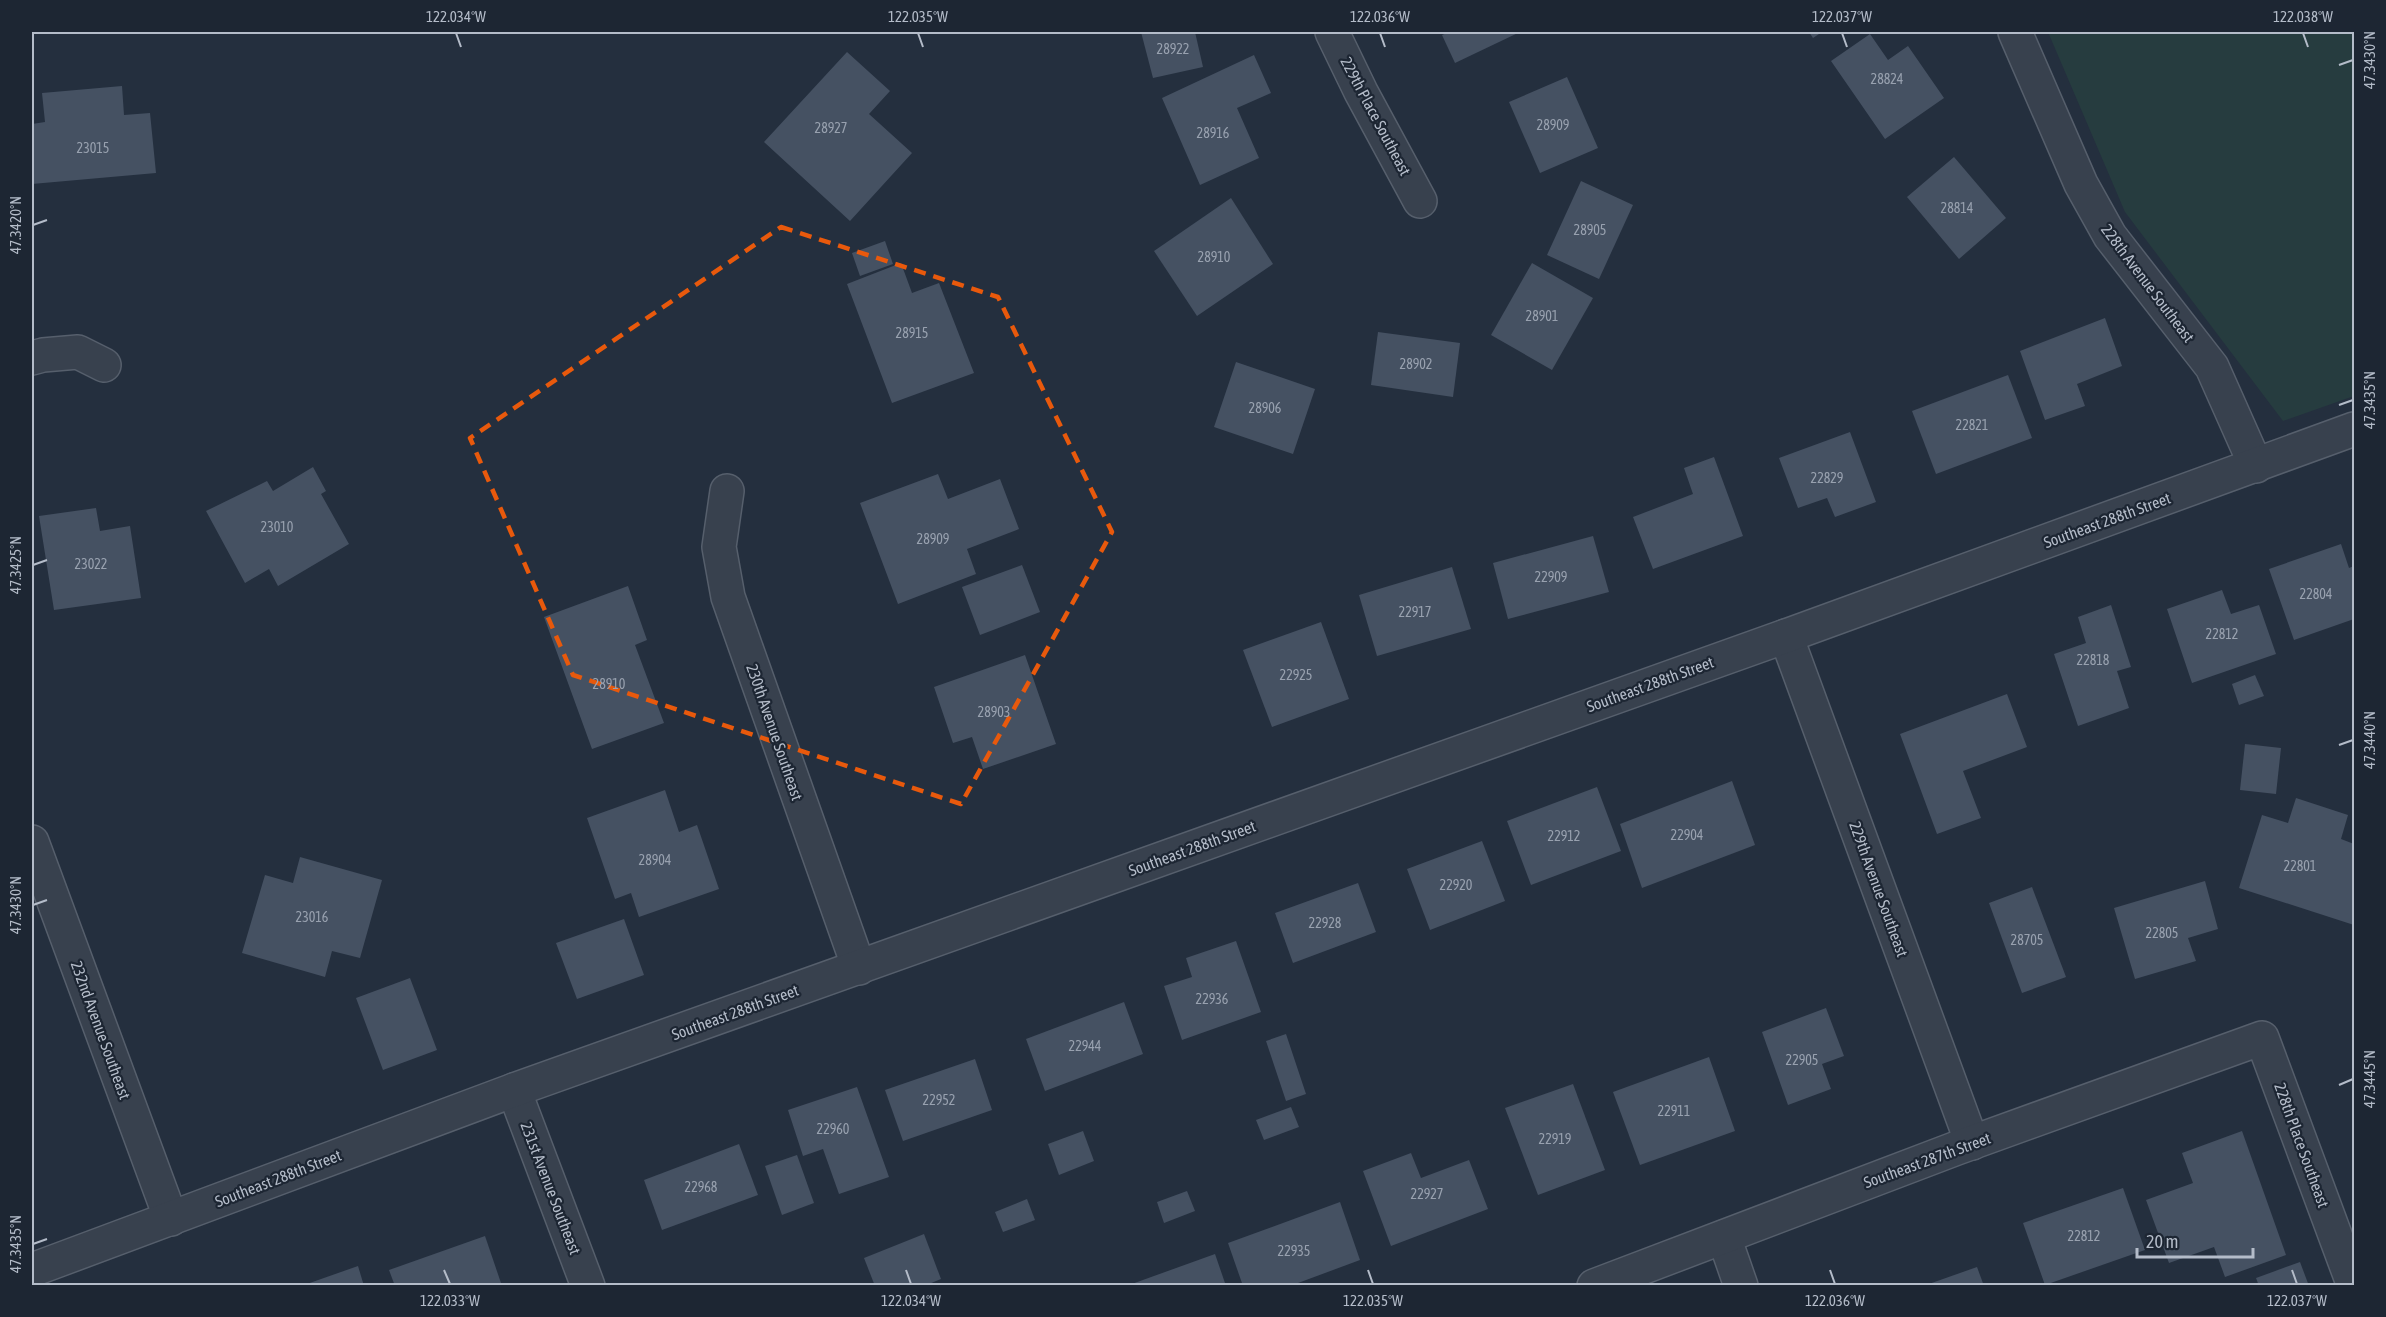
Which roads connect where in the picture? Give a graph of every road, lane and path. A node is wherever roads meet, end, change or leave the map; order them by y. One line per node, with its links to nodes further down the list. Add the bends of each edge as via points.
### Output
1 (1332, 32): 3 (street, 229th Place Southeast)
2 (2016, 32): 7 (street, 228th Avenue Southeast, via 2081,184 2110,236 2212,367)
3 (1420, 201)
4 (32, 358): 5 (street, via 78,352)
5 (104, 365)
6 (2355, 429): 7 (street, Southeast 288th Street)
7 (2256, 466): 9 (street, Southeast 288th Street)
8 (727, 491): 11 (street, 230th Avenue Southeast, via 719,547 728,597)
9 (1786, 636): 11 (street, Southeast 288th Street); 14 (street, 229th Avenue Southeast)
10 (32, 842): 15 (street, 232nd Avenue Southeast)
11 (859, 968): 13 (street, Southeast 288th Street)
12 (2262, 1038): 14 (street, Southeast 287th Street); 21 (street, 228th Place Southeast)
13 (514, 1090): 15 (street, Southeast 288th Street); 18 (street, 231st Avenue Southeast)
14 (1972, 1143): 16 (street, Southeast 287th Street)
15 (171, 1219): 17 (street, Southeast 288th Street)
16 (1724, 1237): 19 (street, Southeast 287th Street); 20 (street)
17 (32, 1270)
18 (588, 1286)
19 (1594, 1286)
20 (1741, 1286)
21 (2354, 1286)

